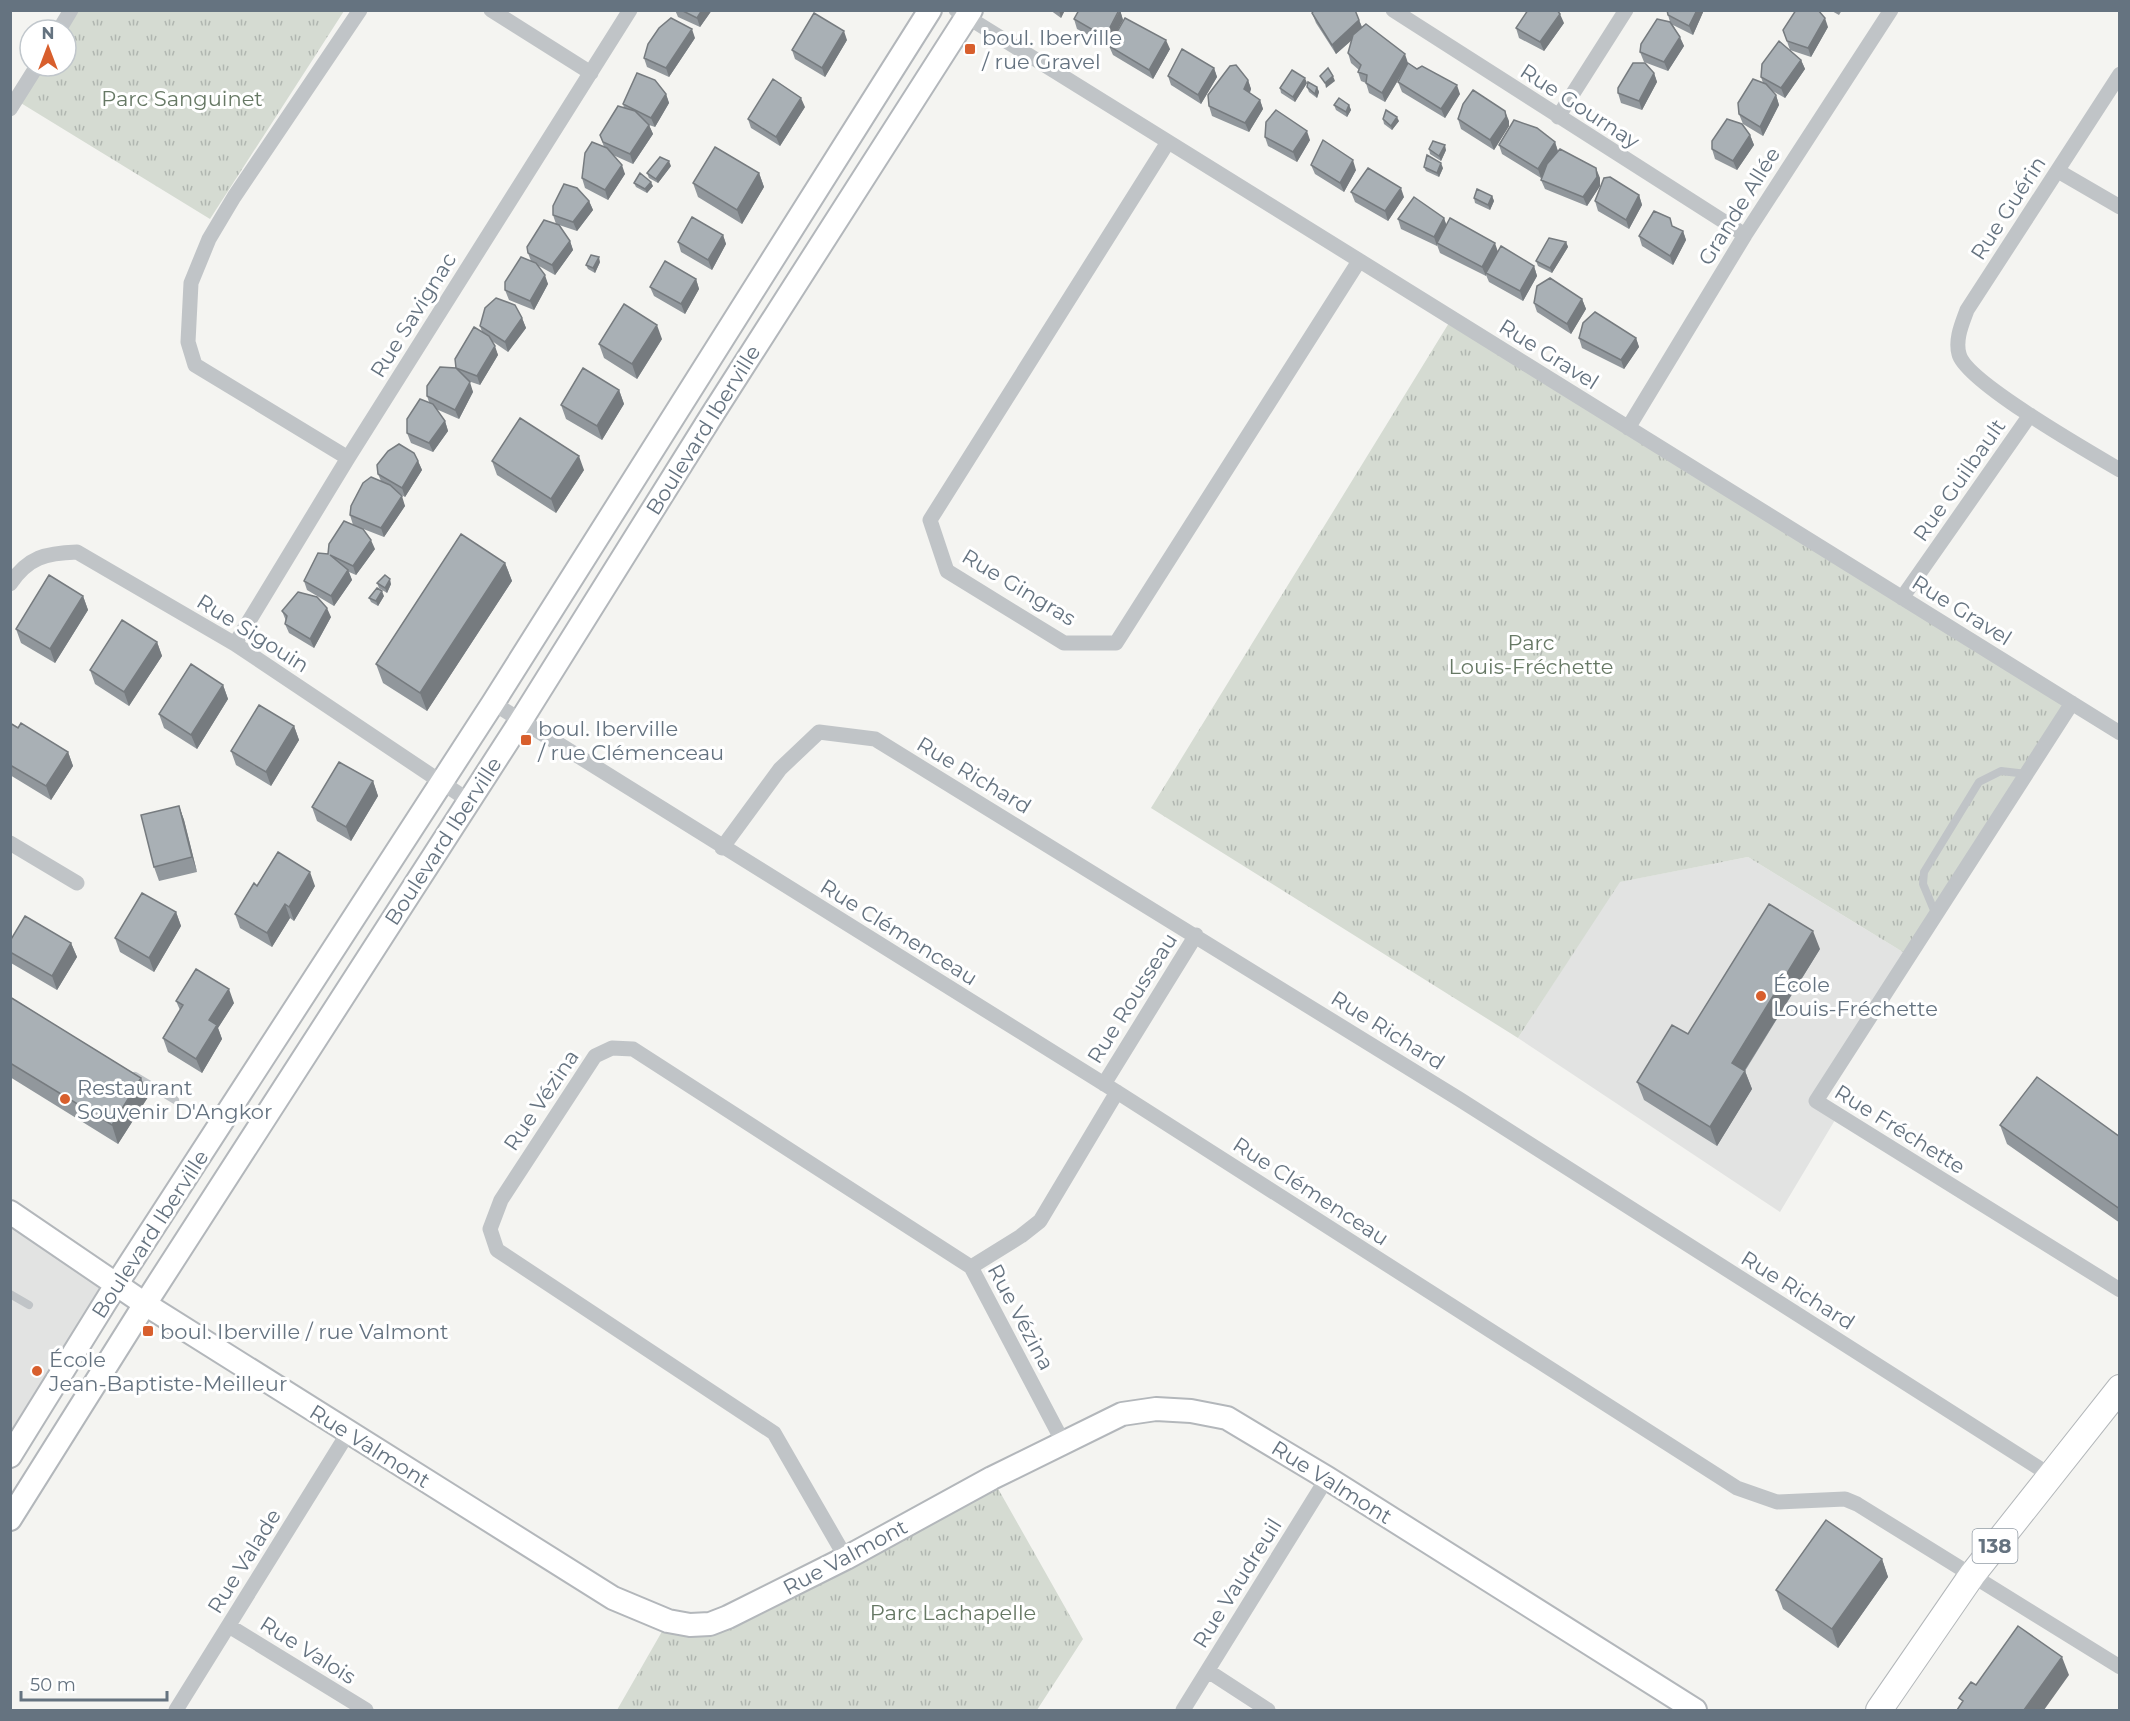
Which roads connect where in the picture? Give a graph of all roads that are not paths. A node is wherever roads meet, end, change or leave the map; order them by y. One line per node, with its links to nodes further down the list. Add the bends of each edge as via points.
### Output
1 (360, 10): 21 (street, via 209,239 191,283 188,342 195,365)
2 (491, 10): 9 (street)
3 (630, 10): 9 (street, Rue Savignac)
4 (930, 10): 26 (street, Boulevard Iberville)
5 (1393, 10): 13 (street, Rue Gournay)
6 (1626, 10): 13 (street)
7 (1890, 10): 17 (street, Grande Allée)
8 (964, 13): 14 (street, Rue Gravel); 28 (street, Boulevard Iberville)
9 (591, 73): 21 (street, Rue Savignac)
10 (2120, 74): 15 (street, Rue Guérin)
11 (29, 78): 12 (street)
12 (10, 109)
13 (1558, 117): 17 (street, Rue Gournay)
14 (1168, 142): 18 (street, Rue Gravel); 18 (street, Rue Gingras, via 930,520 947,571 1064,643 1116,643)
15 (2058, 171): 16 (street); 19 (street, Rue Guérin, via 1967,310 1957,340 1959,357 1969,371)
16 (2120, 207)
17 (1745, 235): 20 (street, Grande Allée)
18 (1359, 261): 20 (street, Rue Gravel)
19 (2030, 415): 22 (street); 24 (street, Rue Guilbault)
20 (1628, 428): 24 (street, Rue Gravel)
21 (348, 458): 25 (street, Rue Savignac)
22 (2120, 470)
23 (10, 584): 25 (street, Rue Sigouin, via 22,566 54,553 77,552)
24 (1902, 598): 27 (street, Rue Gravel)
25 (236, 645): 31 (street, Rue Sigouin)
26 (493, 703): 28 (street, Rue Clémenceau); 31 (street, Boulevard Iberville)
27 (2072, 703): 29 (street, Rue Gravel); 30 (street, Rue Fréchette)
28 (520, 722): 32 (street, Boulevard Iberville); 34 (street, Rue Clémenceau)
29 (2120, 733)
30 (2026, 774): 36 (street, Rue Fréchette); 36 (lane, via 2001,771 1979,782 1924,872 1923,884)
31 (441, 781): 32 (street, Rue Sigouin); 43 (street, Boulevard Iberville)
32 (468, 800): 46 (street, Boulevard Iberville)
33 (10, 843): 35 (street)
34 (722, 848): 37 (street, Rue Richard, via 780,769 819,732 875,739); 39 (street, Rue Clémenceau)
35 (76, 883)
36 (1936, 915): 44 (street, Rue Fréchette, via 1816,1101)
37 (1196, 935): 39 (street, Rue Rousseau); 52 (street, Rue Richard)
38 (124, 1070): 40 (lane)
39 (1110, 1088): 42 (street, Rue Rousseau, via 1040,1221); 56 (street, Rue Clémenceau, via 1737,1488 1777,1502 1845,1499)
40 (175, 1100)
41 (10, 1212): 43 (street, Rue Valmont)
42 (971, 1267): 50 (street, Rue Vézina); 55 (street, Rue Vézina, via 633,1049 612,1047 595,1056 501,1200 490,1229 497,1250 774,1433)
43 (116, 1285): 46 (street, Rue Valmont); 51 (street, Boulevard Iberville)
44 (2120, 1290)
45 (10, 1294): 47 (lane)
46 (145, 1304): 49 (street, Rue Valmont); 54 (street, Boulevard Iberville)
47 (29, 1305)
48 (2120, 1388): 52 (main road, 138)
49 (348, 1433): 55 (street, Rue Valmont, via 613,1598 668,1621 711,1624); 57 (street, Rue Valade)
50 (1063, 1442): 53 (street, Rue Valmont, via 1122,1414 1156,1409 1191,1411 1227,1418); 55 (street, Rue Valmont)
51 (10, 1456)
52 (2049, 1475): 56 (main road, 138)
53 (1327, 1478): 59 (street, Rue Vaudreuil); 64 (street, Rue Valmont)
54 (10, 1519)
55 (846, 1558)
56 (1972, 1575): 58 (street, Rue Clémenceau); 65 (main road, 138)
57 (229, 1626): 60 (street, Rue Valade); 61 (street, Rue Valois)
58 (2120, 1667)
59 (1208, 1671): 62 (street, Rue Vaudreuil); 63 (street)
60 (176, 1710)
61 (366, 1710)
62 (1183, 1710)
63 (1268, 1710)
64 (1695, 1710)
65 (1879, 1710)

